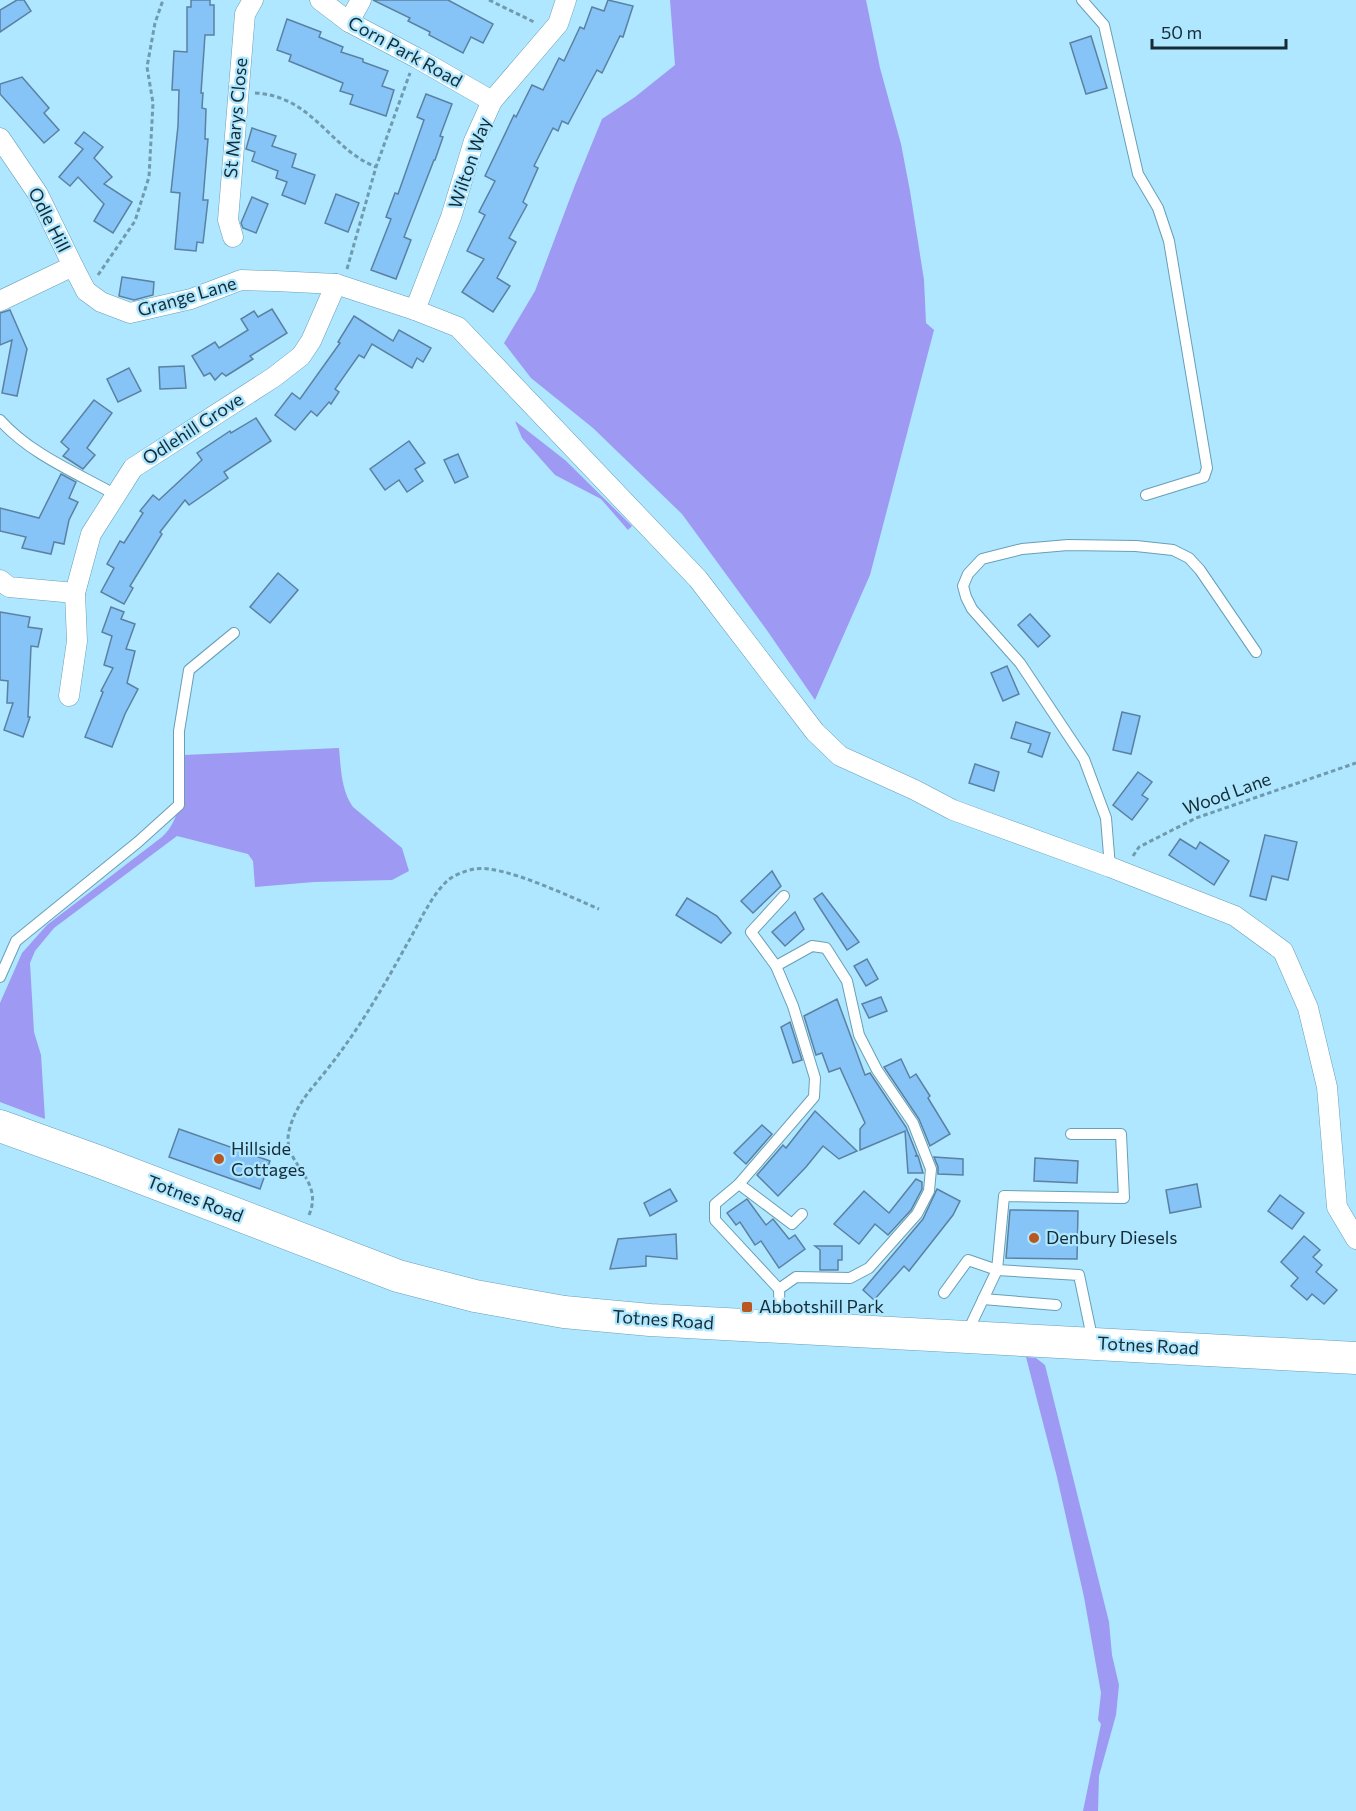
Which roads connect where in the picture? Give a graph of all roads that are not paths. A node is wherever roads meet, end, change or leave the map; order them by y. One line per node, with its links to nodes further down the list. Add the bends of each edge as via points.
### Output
1 (253, 0): 10 (street, St Marys Close, via 245,14 228,220)
2 (320, 0): 6 (street, Corn Park Road)
3 (361, 0): 6 (street)
4 (566, 0): 7 (street, Wilton Way, via 558,24)
5 (1082, 0): 17 (lane, via 1104,25 1138,174 1158,208 1169,241 1207,468 1204,477)
6 (349, 22): 7 (street, Corn Park Road)
7 (492, 101): 14 (street, Wilton Way, via 474,141 451,217)
8 (0, 138): 9 (street, Odle Hill)
9 (7, 163): 11 (street, Odle Hill, via 39,194)
10 (233, 237)
11 (73, 266): 12 (street, Grange Lane, via 86,291 101,302 130,313 191,299 241,280); 13 (street, Odle Hill)
12 (340, 286): 14 (street, Grange Lane); 16 (street, Odlehill Grove, via 302,356 132,468)
13 (0, 301)
14 (415, 310): 23 (street, Grange Lane, via 458,327 698,579 815,732 840,756 953,810)
15 (0, 420): 16 (lane, via 38,451)
16 (116, 495): 19 (street, Odlehill Grove, via 91,534)
17 (1146, 495)
18 (0, 580): 19 (street, via 9,587)
19 (75, 593): 22 (street, Odlehill Grove, via 77,641)
20 (234, 633): 26 (lane, via 189,670 179,731 179,805 16,941)
21 (1256, 652): 23 (lane, via 1200,570 1189,558 1173,550 1101,545 1022,549 982,559 968,574 963,586 972,609 1020,663 1084,759 1106,818)
22 (69, 696)
23 (1116, 869): 31 (street, via 1235,916 1283,951 1308,1008 1327,1087 1337,1207)
24 (784, 896): 25 (lane, via 751,932)
25 (776, 966): 29 (lane, via 815,1078 814,1097); 33 (lane, via 812,946 826,948 847,981 859,1035 876,1070 913,1123 931,1169 929,1191 917,1214 868,1269 850,1278 796,1277)
26 (0, 977)
27 (0, 1126): 37 (main road, Totnes Road, via 398,1276 475,1296 564,1312)
28 (1071, 1134): 32 (lane, via 1121,1134 1124,1198 1004,1196)
29 (739, 1184): 30 (lane, via 792,1224); 33 (lane, via 715,1204 715,1220)
30 (802, 1214)
31 (1356, 1239)
32 (997, 1270): 34 (lane, via 968,1260); 35 (lane); 39 (lane, via 1079,1275)
33 (778, 1289): 37 (lane)
34 (944, 1293)
35 (983, 1299): 36 (lane); 38 (lane)
36 (1056, 1305)
37 (780, 1327): 38 (main road, Totnes Road)
38 (966, 1336): 39 (main road, Totnes Road)
39 (1093, 1342): 40 (main road, Totnes Road)
40 (1356, 1358)

